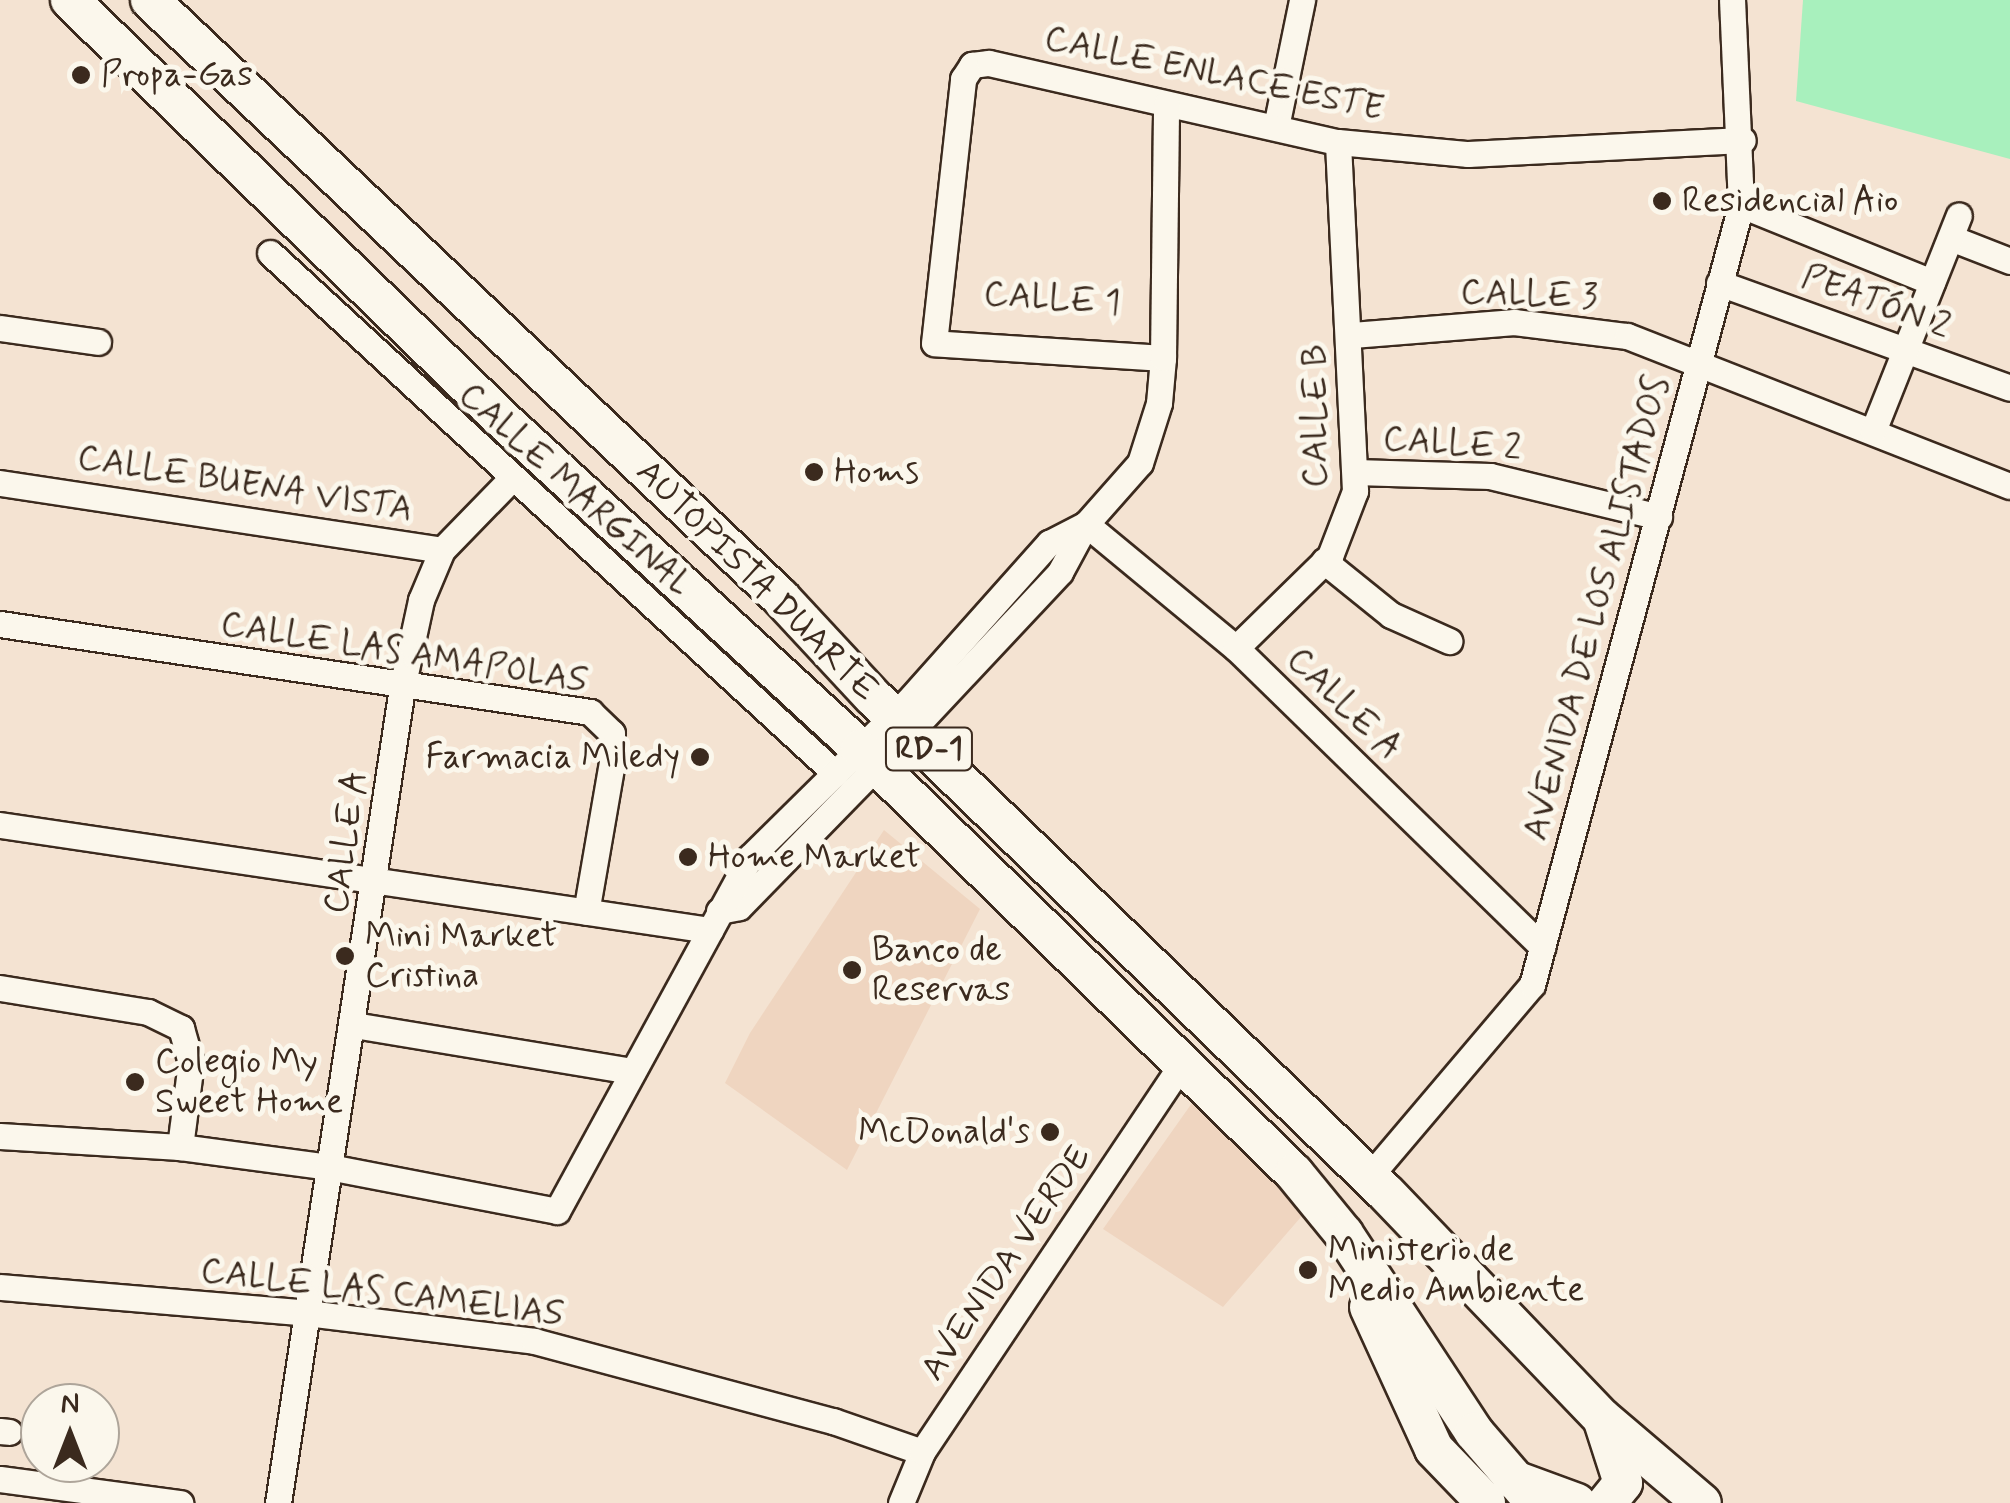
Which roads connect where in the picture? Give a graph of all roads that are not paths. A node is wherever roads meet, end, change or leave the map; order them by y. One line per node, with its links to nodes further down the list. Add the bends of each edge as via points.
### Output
1 (70, 0): 36 (highway, AUTOPISTA DUARTE / RD-1)
2 (150, 0): 35 (highway, AUTOPISTA DUARTE / RD-1, via 781,598)
3 (1302, 0): 6 (street)
4 (1732, 0): 7 (street, AVENIDA DE LOS ALISTADOS)
5 (1166, 104): 6 (street, CALLE ENLACE ESTE); 15 (street, CALLE ENLACE ESTE, via 972,65 963,79); 18 (street)
6 (1276, 126): 8 (street, CALLE ENLACE ESTE)
7 (1743, 140): 8 (street, CALLE ENLACE ESTE, via 1468,154); 9 (street, AVENIDA DE LOS ALISTADOS)
8 (1338, 142): 16 (street, CALLE B)
9 (1741, 205): 12 (street); 13 (street, AVENIDA DE LOS ALISTADOS)
10 (270, 254): 24 (street, CALLE MARGINAL)
11 (2010, 261): 12 (street, via 1955,227)
12 (1932, 282): 19 (street)
13 (1719, 283): 19 (street, PEATÓN 2); 20 (street, AVENIDA DE LOS ALISTADOS)
14 (0, 328): 17 (street)
15 (935, 334): 18 (street, CALLE 1)
16 (1352, 335): 20 (street, CALLE 3, via 1552,325 1626,336); 23 (street, CALLE B)
17 (98, 342)
18 (1163, 350): 28 (street, via 1150,444)
19 (1904, 350): 21 (street, PEATÓN 2); 22 (street)
20 (1700, 360): 22 (street, CALLE 3); 27 (street, AVENIDA DE LOS ALISTADOS)
21 (2010, 388)
22 (1873, 431): 26 (street, CALLE 3)
23 (1356, 472): 27 (street, CALLE 2, via 1490,476); 30 (street, CALLE B, via 1346,524)
24 (510, 480): 29 (street, CALLE BUENA VISTA); 36 (street, CALLE MARGINAL)
25 (0, 483): 29 (street, CALLE BUENA VISTA)
26 (2010, 486)
27 (1659, 516): 41 (street, AVENIDA DE LOS ALISTADOS)
28 (1086, 524): 33 (street, CALLE A); 35 (street, via 1060,572)
29 (442, 550): 34 (street, CALLE A, via 421,600)
30 (1324, 562): 32 (street, via 1391,615); 33 (street, CALLE B)
31 (0, 624): 34 (street, CALLE LAS AMAPOLAS)
32 (1450, 641)
33 (1236, 648): 41 (street, CALLE A)
34 (402, 688): 38 (street, CALLE A); 39 (street, CALLE LAS AMAPOLAS, via 590,712 612,733)
35 (902, 724): 36 (street); 49 (highway, AUTOPISTA DUARTE / RD-1)
36 (857, 763): 40 (street, via 740,907); 40 (street, via 750,858); 44 (highway, AUTOPISTA DUARTE / RD-1)
37 (0, 825): 38 (street)
38 (378, 880): 39 (street); 43 (street, CALLE A)
39 (586, 912): 40 (street)
40 (714, 920): 45 (street)
41 (1542, 947): 49 (street, AVENIDA DE LOS ALISTADOS, via 1532,985)
42 (0, 988): 47 (street, via 148,1012 181,1028 191,1062)
43 (354, 1025): 45 (street); 48 (street, CALLE A)
44 (1180, 1066): 53 (street, AVENIDA VERDE); 55 (highway, AUTOPISTA DUARTE / RD-1, via 1294,1173 1344,1234)
45 (632, 1071): 48 (street, via 558,1212)
46 (0, 1136): 47 (street)
47 (180, 1147): 48 (street)
48 (329, 1168): 51 (street, CALLE A)
49 (1370, 1177): 52 (highway, AUTOPISTA DUARTE / RD-1)
50 (0, 1287): 51 (street, CALLE LAS CAMELIAS)
51 (307, 1312): 53 (street, CALLE LAS CAMELIAS, via 534,1341); 57 (street, CALLE A)
52 (1602, 1418): 60 (highway, via 1623,1483); 61 (highway, AUTOPISTA DUARTE / RD-1)
53 (922, 1452): 58 (street, AVENIDA VERDE)
54 (0, 1479): 56 (street)
55 (1510, 1495): 59 (highway)
56 (180, 1503)
57 (278, 1503)
58 (901, 1503)
59 (1577, 1503)
60 (1607, 1503)
61 (1702, 1503)

